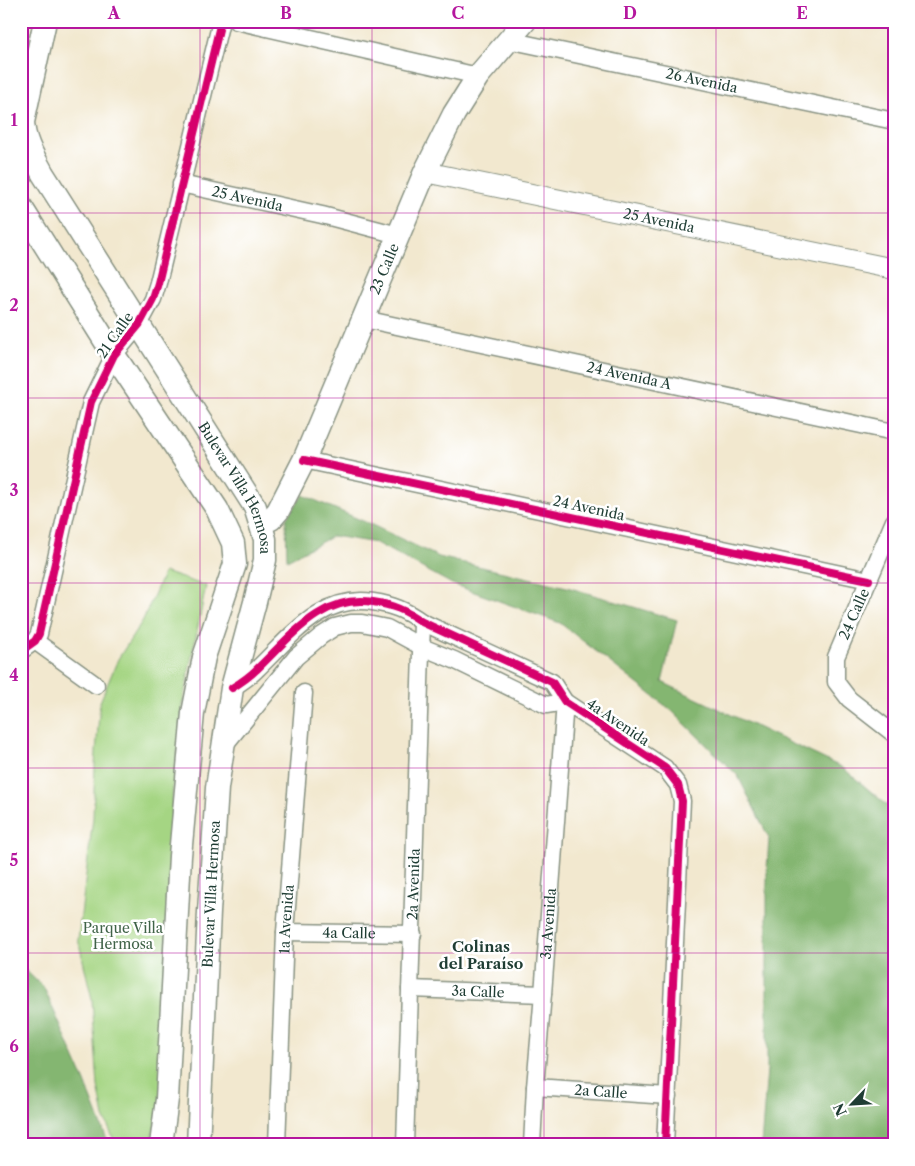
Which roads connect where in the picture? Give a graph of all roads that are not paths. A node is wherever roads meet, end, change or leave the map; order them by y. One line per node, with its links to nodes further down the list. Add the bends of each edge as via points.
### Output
1 (45, 21): 14 (main road, Bulevar Villa Hermosa, via 23,122 27,145)
2 (221, 21): 9 (street, 21 Calle)
3 (236, 21): 6 (street)
4 (525, 21): 5 (main road, 23 Calle)
5 (508, 40): 6 (main road, 23 Calle); 7 (street, 26 Avenida)
6 (478, 76): 8 (main road, 23 Calle, via 454,114)
7 (894, 121)
8 (425, 172): 11 (main road, 23 Calle); 12 (street, 25 Avenida)
9 (181, 184): 11 (street, 25 Avenida, via 322,215); 14 (street, 21 Calle, via 158,283)
10 (21, 207): 15 (main road, Bulevar Villa Hermosa)
11 (398, 236): 13 (main road, 23 Calle)
12 (894, 269)
13 (364, 319): 16 (street, 24 Avenida A); 17 (main road, 23 Calle)
14 (139, 325): 15 (street, 21 Calle); 19 (main road, Bulevar Villa Hermosa, via 255,507)
15 (114, 355): 22 (street, 21 Calle, via 97,388 86,421); 37 (main road, Bulevar Villa Hermosa, via 216,509 230,533 235,554 231,578 204,657 193,713 180,856 167,1099)
16 (894, 432)
17 (304, 460): 19 (main road, 23 Calle, via 278,512); 20 (street, 24 Avenida)
18 (894, 521): 20 (street, 24 Calle)
19 (261, 523): 26 (main road, Bulevar Villa Hermosa, via 265,560)
20 (869, 580): 29 (street, 24 Calle, via 836,657 836,682 849,699)
21 (422, 622): 23 (street, 2a Avenida); 26 (street, 4a Avenida, via 393,605 366,601 325,609 302,624 258,669); 28 (street, 4a Avenida, via 552,682)
22 (36, 637): 24 (street); 25 (street)
23 (422, 647): 28 (street, 4a Avenida, via 546,705); 30 (street, 4a Avenida, via 387,628 362,623 335,627 296,657); 32 (street, 2a Avenida)
24 (21, 651)
25 (96, 685)
26 (232, 688): 30 (main road, Bulevar Villa Hermosa)
27 (304, 693): 31 (street, 1a Avenida)
28 (565, 702): 34 (street, 3a Avenida); 36 (street, 4a Avenida, via 665,768 681,792)
29 (894, 734)
30 (223, 747): 38 (main road, Bulevar Villa Hermosa, via 217,788 209,912)
31 (285, 932): 32 (street, 4a Calle); 39 (street, 1a Avenida)
32 (412, 934): 33 (street, 2a Avenida)
33 (410, 989): 34 (street, 3a Calle); 40 (street, 2a Avenida)
34 (544, 994): 35 (street, 3a Avenida)
35 (535, 1086): 36 (street, 2a Calle); 41 (street, 3a Avenida)
36 (668, 1096): 42 (street, 4a Avenida)
37 (161, 1145)
38 (198, 1145)
39 (277, 1145)
40 (405, 1145)
41 (532, 1145)
42 (665, 1145)

